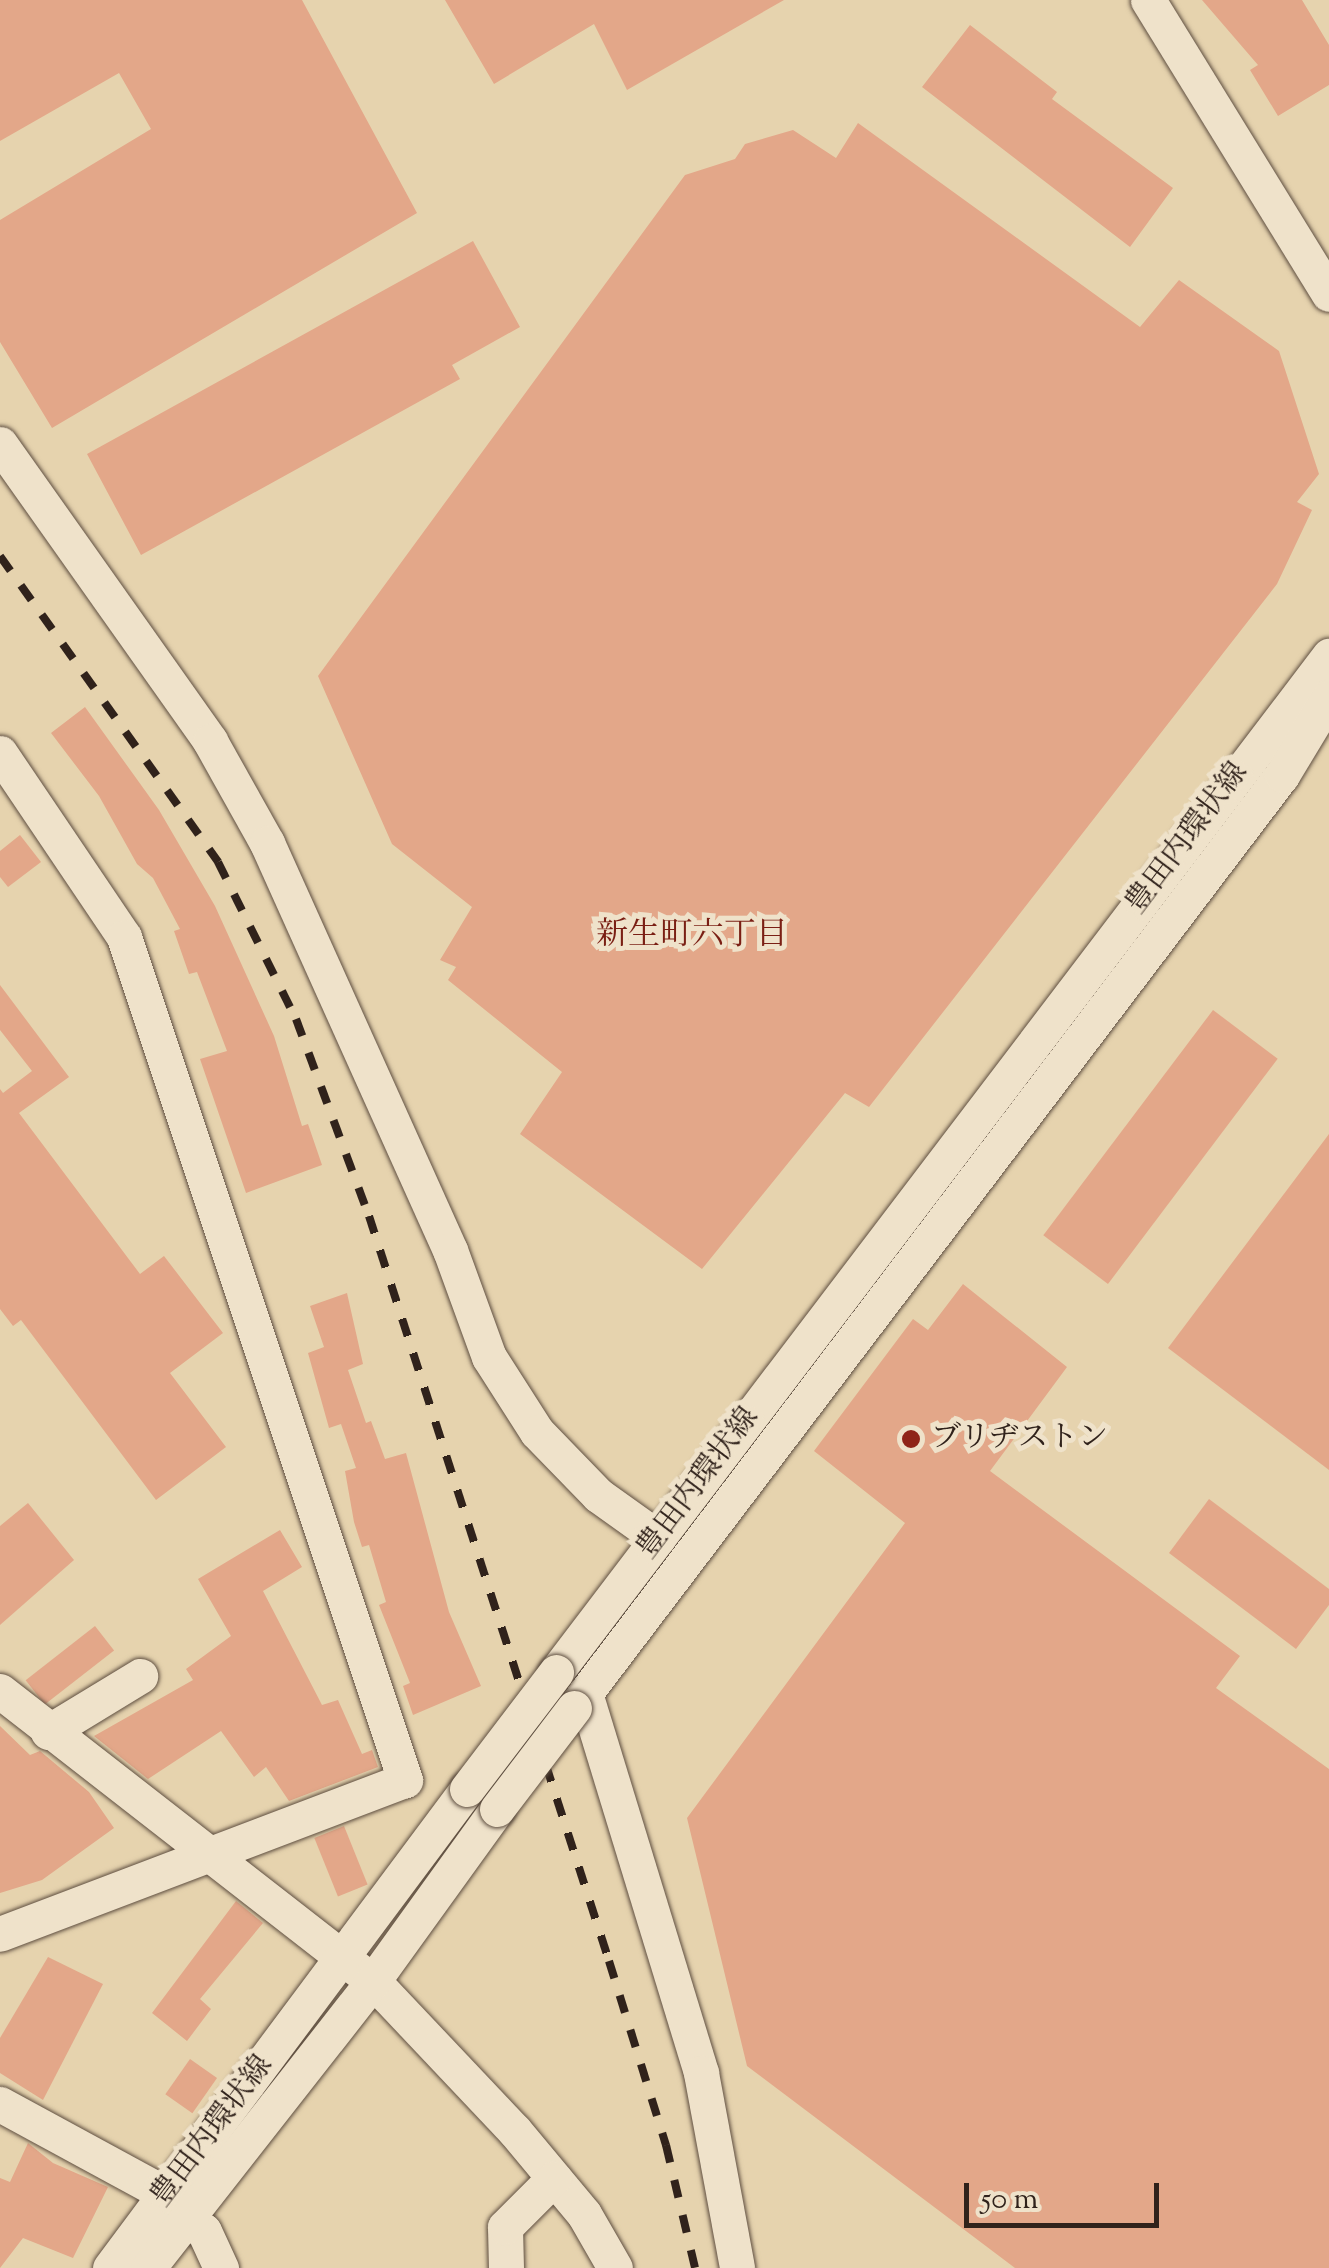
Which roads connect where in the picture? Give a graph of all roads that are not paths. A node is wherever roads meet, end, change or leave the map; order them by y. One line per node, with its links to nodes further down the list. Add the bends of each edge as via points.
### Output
1 (1148, 0): 2 (street)
2 (1329, 294)
3 (0, 444): 11 (street, via 210,741 267,843 442,1232 489,1358 537,1432 598,1495)
4 (1329, 634): 7 (street)
5 (1329, 656): 7 (street)
6 (1329, 698): 10 (street)
7 (1291, 702): 11 (street, 豊田内環状線)
8 (1329, 733): 10 (street)
9 (0, 753): 16 (street, via 124,937 405,1780)
10 (1282, 775): 14 (street, 豊田内環状線)
11 (658, 1538): 18 (street, 豊田内環状線, bridge)
12 (140, 1676): 15 (street)
13 (0, 1692): 15 (street)
14 (580, 1700): 19 (street, 豊田内環状線, bridge); 28 (street, via 702,2073)
15 (48, 1732): 16 (street)
16 (210, 1857): 17 (street); 18 (street)
17 (0, 1934)
18 (344, 1959): 19 (street); 22 (street, 豊田内環状線)
19 (373, 1981): 21 (street, via 461,2069); 22 (street, 豊田内環状線)
20 (0, 2104): 22 (street)
21 (554, 2178): 26 (street, via 505,2226); 27 (street)
22 (175, 2206): 23 (street, 豊田内環状線); 24 (street, 豊田内環状線); 25 (street, via 204,2230)
23 (110, 2268)
24 (148, 2268)
25 (222, 2268)
26 (506, 2268)
27 (616, 2268)
28 (737, 2268)

